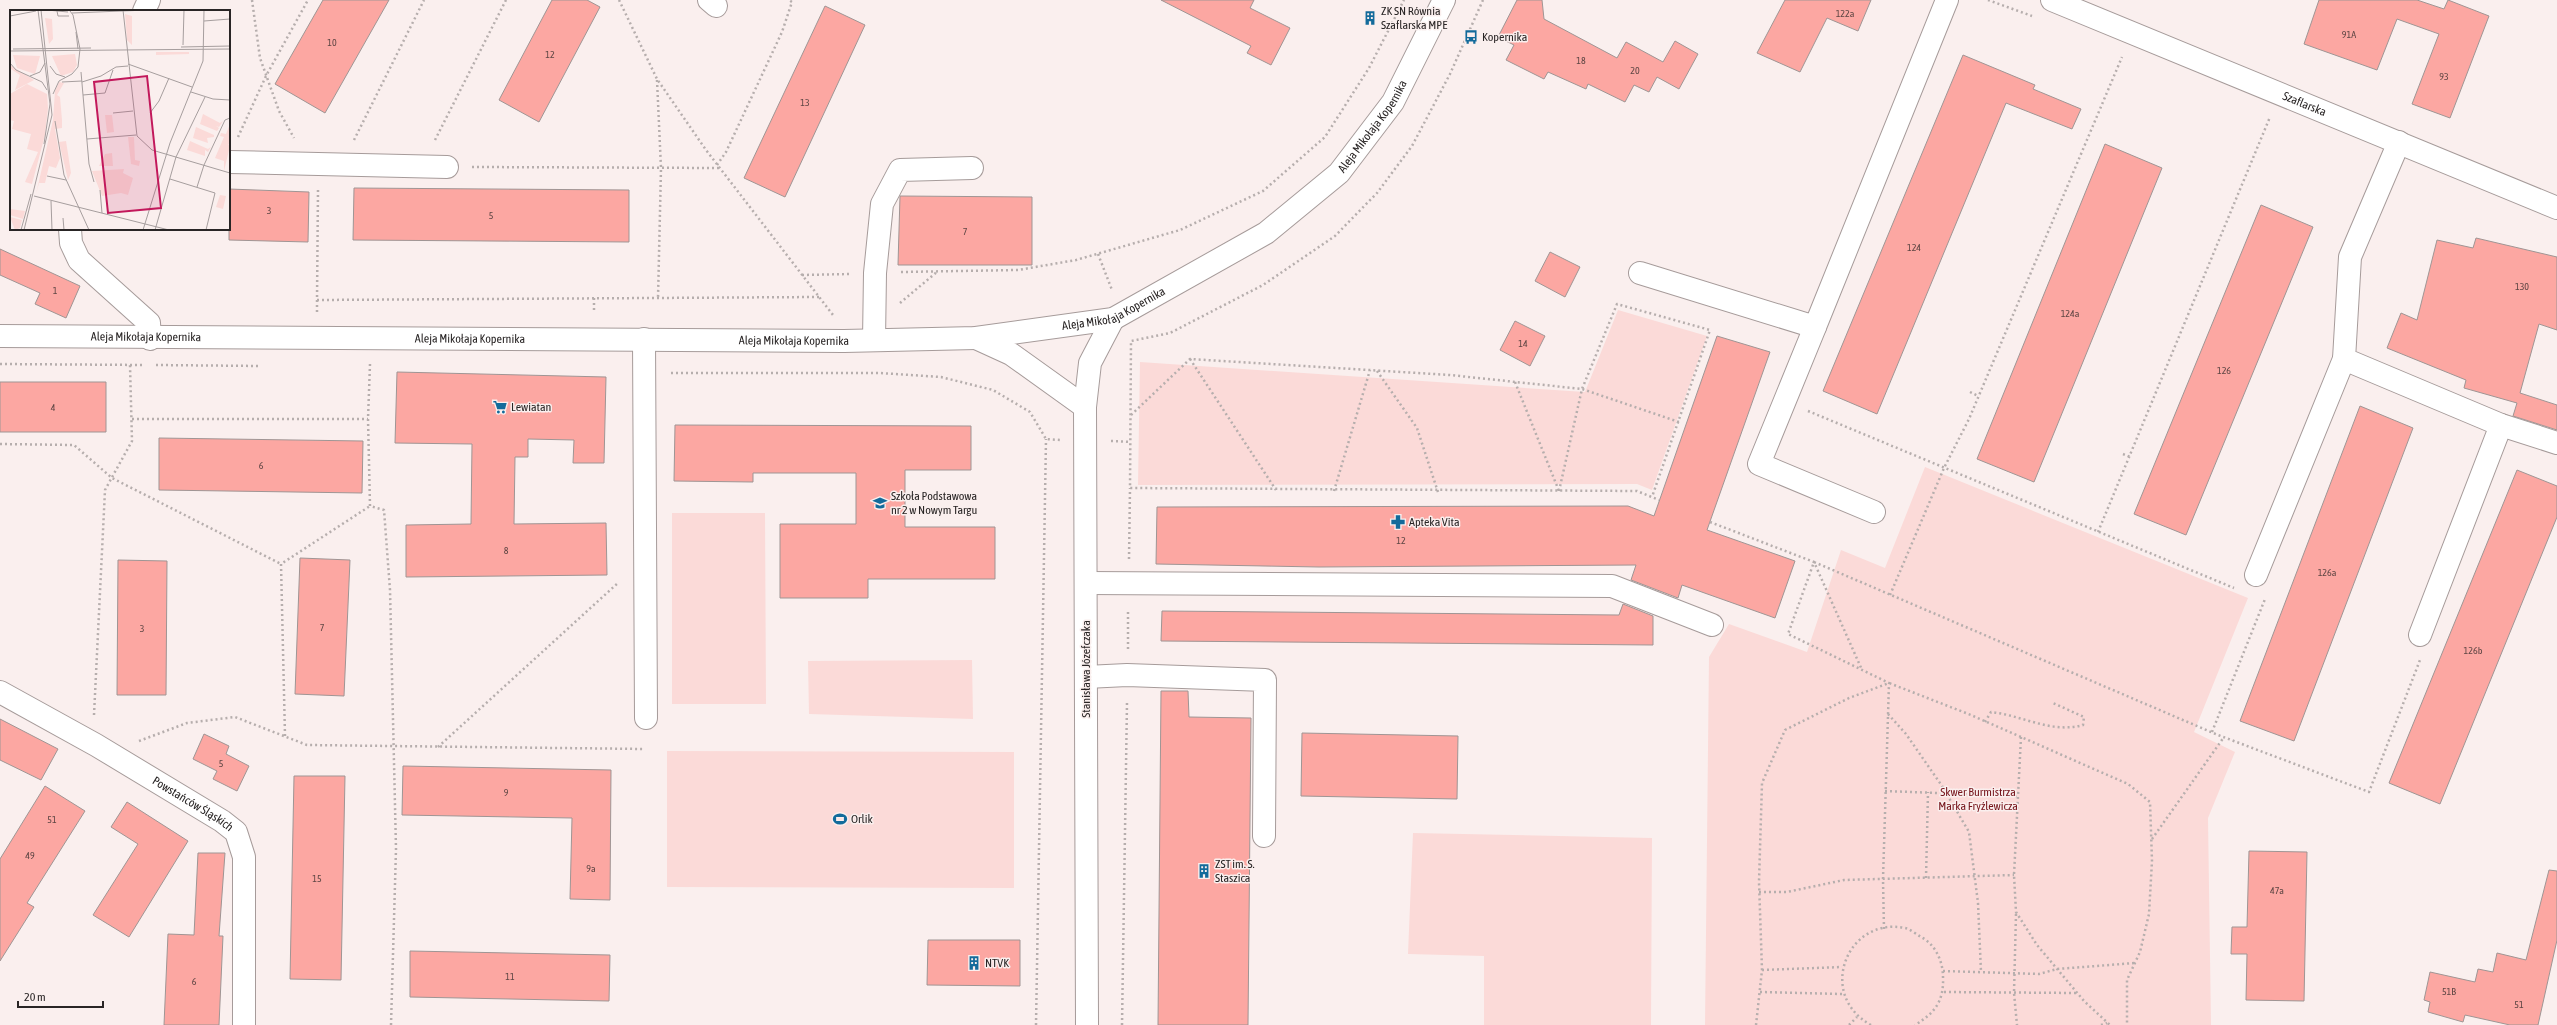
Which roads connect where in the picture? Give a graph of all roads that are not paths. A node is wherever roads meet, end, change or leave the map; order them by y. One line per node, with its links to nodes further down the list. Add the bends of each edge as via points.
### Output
1 (149, 0): 5 (street)
2 (1444, 0): 13 (street, Aleja Mikołaja Kopernika, via 1393,102 1339,172 1266,234)
3 (1947, 0): 14 (street)
4 (2052, 0): 6 (street, Szaflarska)
5 (144, 10)
6 (2399, 142): 10 (street, Szaflarska); 20 (street, via 2350,257)
7 (230, 162): 8 (street)
8 (447, 167)
9 (972, 168): 19 (street, via 900,170 882,204 875,273)
10 (2557, 208)
11 (70, 230): 17 (street, via 71,243 79,260 149,323)
12 (1640, 273): 14 (street)
13 (1113, 319): 16 (street, Aleja Mikołaja Kopernika); 21 (street, Stanisława Józefczaka, via 1090,363)
14 (1814, 327): 24 (street, via 1759,464)
15 (0, 336): 17 (street, Aleja Mikołaja Kopernika)
16 (976, 338): 19 (street, Aleja Mikołaja Kopernika); 21 (street, via 1012,354)
17 (150, 339): 18 (street, Aleja Mikołaja Kopernika)
18 (644, 339): 19 (street, Aleja Mikołaja Kopernika); 31 (street)
19 (874, 340)
20 (2344, 359): 22 (street); 25 (street)
21 (1085, 407): 26 (street, Stanisława Józefczaka)
22 (2500, 425): 23 (street); 28 (street)
23 (2557, 442)
24 (1874, 512)
25 (2256, 575)
26 (1086, 583): 27 (street, via 1612,586); 29 (street, Stanisława Józefczaka)
27 (1712, 625)
28 (2422, 644)
29 (1086, 677): 32 (street, via 1127,675 1265,680); 34 (street, Stanisława Józefczaka)
30 (0, 692): 33 (street, Powstańców Śląskich, via 96,745 236,832 244,857)
31 (646, 718)
32 (1264, 836)
33 (244, 1025)
34 (1087, 1025)

